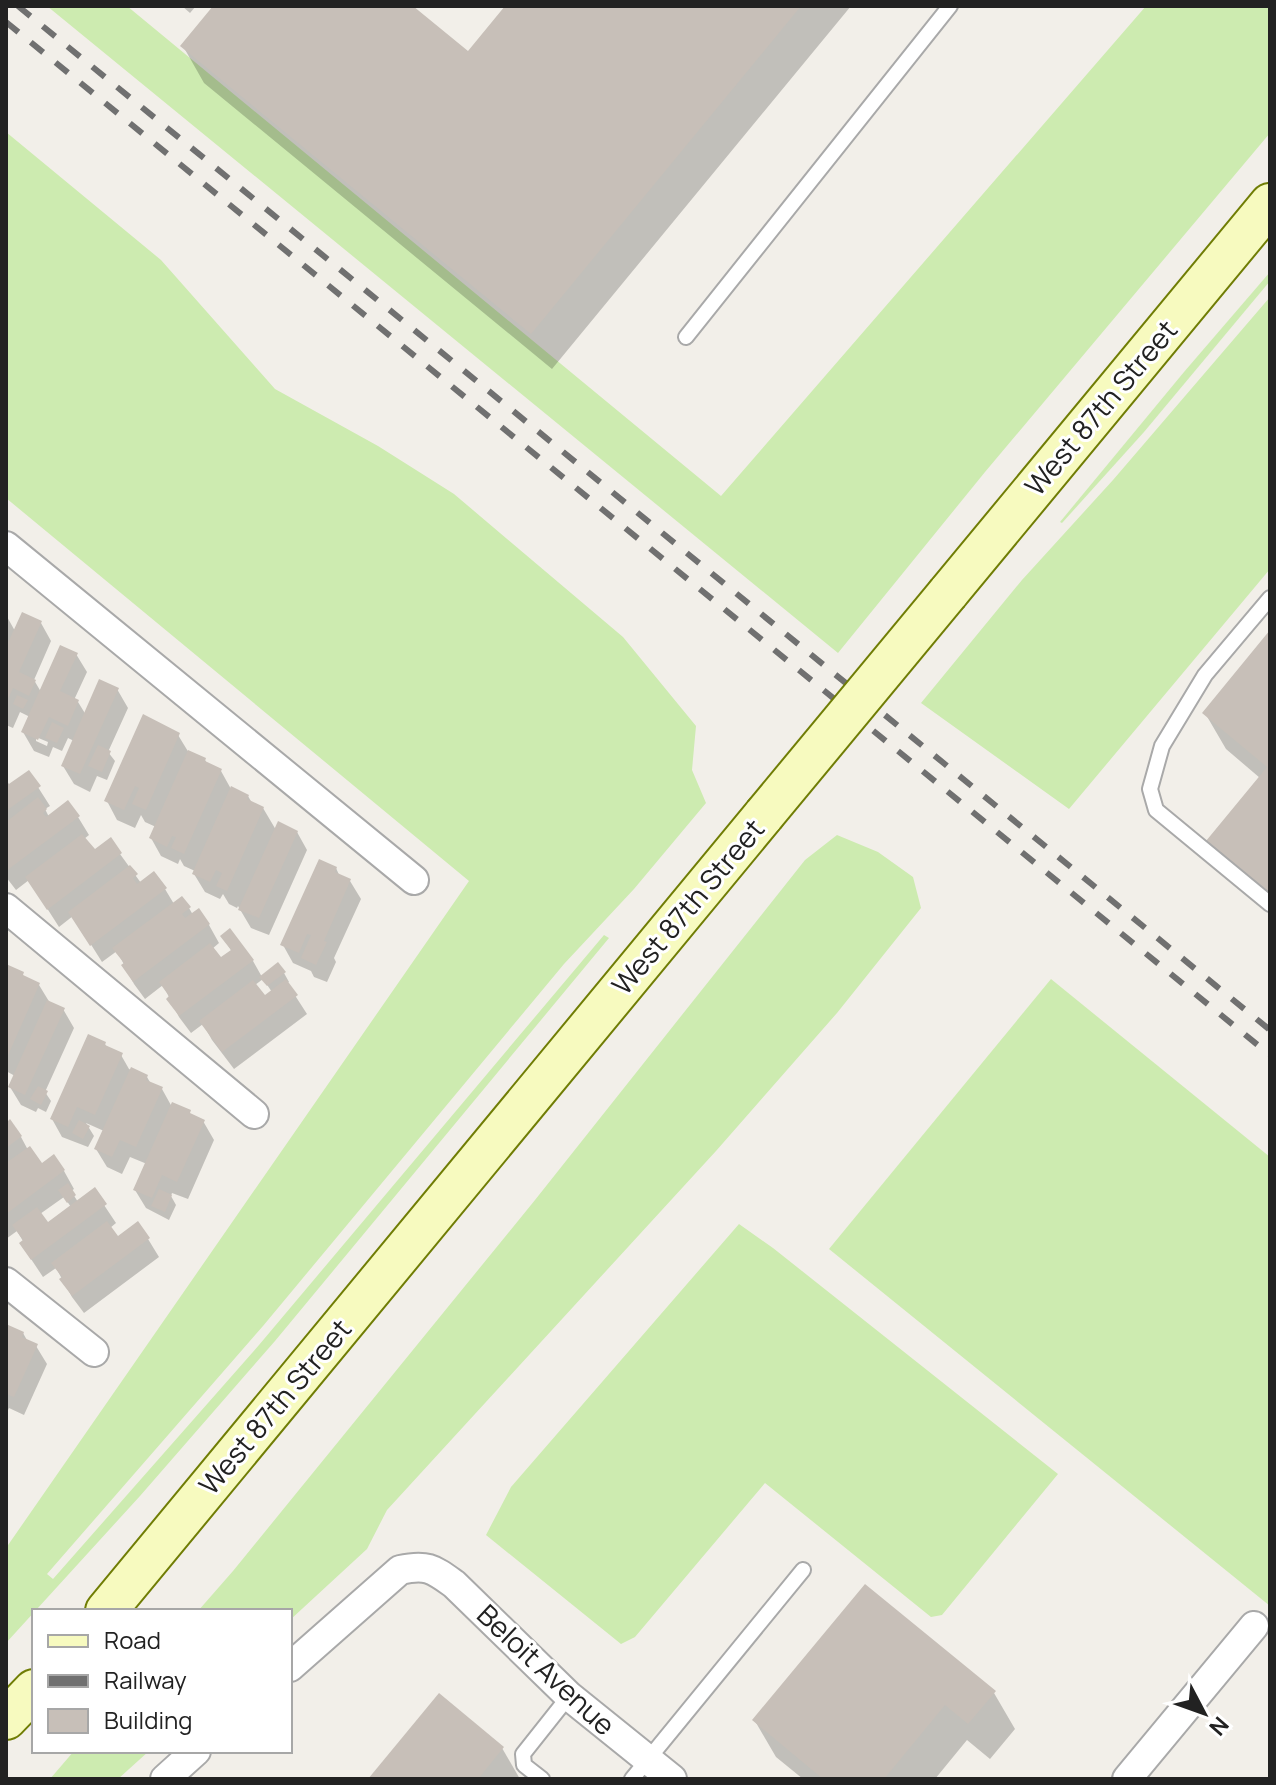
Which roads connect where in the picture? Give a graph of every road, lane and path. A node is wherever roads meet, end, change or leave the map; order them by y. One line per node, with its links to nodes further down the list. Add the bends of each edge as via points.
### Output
1 (950, 6): 3 (lane)
2 (1270, 204): 13 (main road, West 87th Street, bridge)
3 (686, 337)
4 (6, 546): 6 (street)
5 (1270, 598): 7 (lane, via 1205,675 1162,746 1150,789 1156,810)
6 (414, 880)
7 (1270, 904)
8 (6, 908): 9 (street)
9 (254, 1114)
10 (6, 1282): 11 (street)
11 (94, 1352)
12 (803, 1570): 20 (lane)
13 (108, 1609)
14 (1254, 1626): 24 (street)
15 (292, 1665): 17 (street, Beloit Avenue, via 400,1570 419,1566 454,1584)
16 (32, 1692): 18 (main road)
17 (569, 1696): 20 (street, Beloit Avenue); 22 (lane, via 523,1754 524,1765)
18 (6, 1719)
19 (194, 1753): 21 (street)
20 (640, 1770): 23 (street, Beloit Avenue)
21 (165, 1779)
22 (542, 1779)
23 (672, 1779)
24 (1127, 1779)

